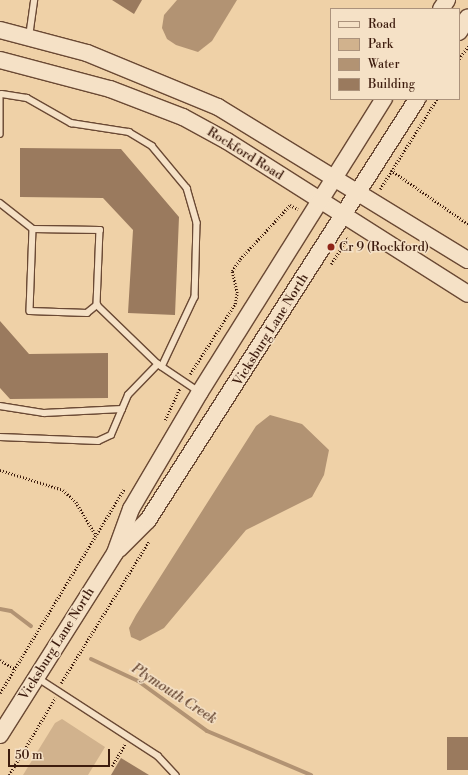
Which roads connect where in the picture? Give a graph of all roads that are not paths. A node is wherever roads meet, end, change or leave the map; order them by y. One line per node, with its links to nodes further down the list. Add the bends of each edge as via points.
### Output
1 (34, 0): 5 (lane)
2 (468, 17): 4 (main road)
3 (0, 30): 5 (main road, Rockford Road)
4 (460, 30)
5 (29, 37): 11 (main road, Rockford Road, via 128,68 218,107)
6 (0, 60): 13 (main road, Rockford Road, via 110,89 183,117 227,141)
7 (1, 94): 10 (lane); 20 (lane, via 27,98 71,123 129,132 152,146 187,188 197,223 195,297)
8 (383, 100): 11 (main road, Vicksburg Lane North)
9 (415, 100): 12 (main road, Vicksburg Lane North)
10 (0, 134)
11 (335, 177): 12 (main road, Rockford Road); 13 (main road, Vicksburg Lane North)
12 (358, 191): 15 (main road, Vicksburg Lane North); 17 (main road, Rockford Road)
13 (320, 202): 15 (main road, Rockford Road); 21 (main road, Vicksburg Lane North)
14 (0, 203): 16 (lane)
15 (350, 221): 18 (main road, Rockford Road); 25 (main road, Vicksburg Lane North, via 148,520)
16 (33, 229): 19 (lane, via 100,230); 19 (lane, via 30,311 87,313)
17 (468, 260)
18 (468, 294)
19 (97, 306): 20 (lane)
20 (160, 365): 21 (lane); 23 (lane, via 128,395)
21 (200, 392): 25 (main road, Vicksburg Lane North, via 131,509)
22 (0, 406): 23 (lane, via 44,413)
23 (122, 409): 24 (lane, via 111,435 98,441)
24 (0, 437)
25 (115, 553): 26 (main road, Vicksburg Lane North)
26 (36, 677): 27 (main road, Vicksburg Lane North); 28 (lane, via 158,756)
27 (0, 735)
28 (176, 775)

